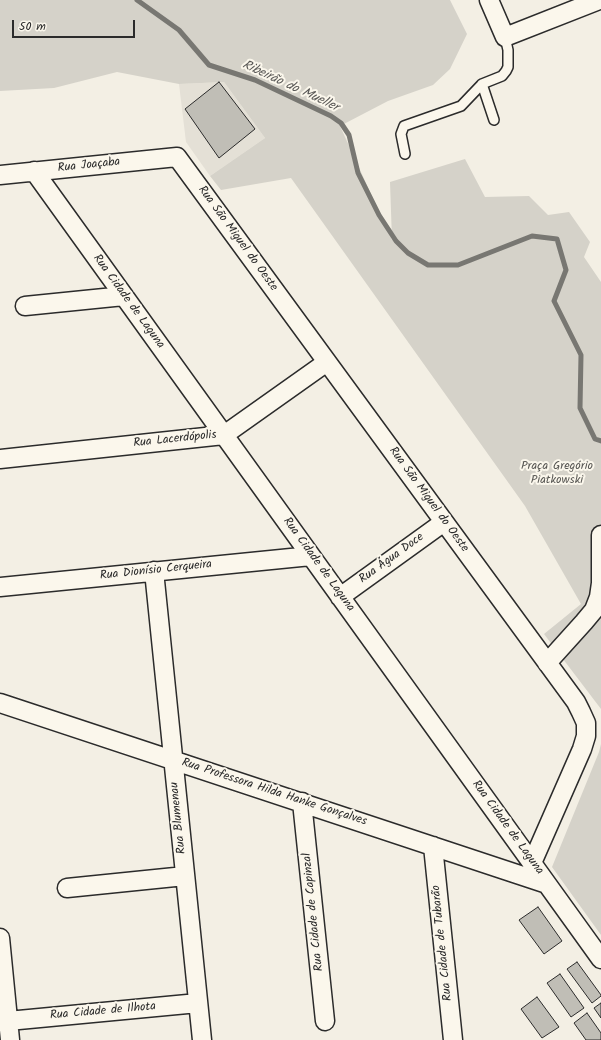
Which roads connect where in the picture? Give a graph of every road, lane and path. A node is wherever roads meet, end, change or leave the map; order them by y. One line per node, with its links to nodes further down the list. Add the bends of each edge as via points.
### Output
1 (489, 0): 3 (street)
2 (599, 0): 3 (street)
3 (505, 37): 4 (lane, via 508,67 502,76)
4 (482, 84): 5 (lane); 6 (lane, via 461,106 404,126 401,134)
5 (494, 120)
6 (405, 154)
7 (178, 157): 8 (street, Rua Joaçaba); 12 (street, Rua São Miguel do Oeste)
8 (34, 171): 9 (street, Rua Joaçaba); 10 (street, Rua Cidade de Laguna)
9 (0, 175)
10 (124, 296): 11 (street); 13 (street, Rua Cidade de Laguna)
11 (25, 306)
12 (327, 362): 13 (street, Rua Lacerdópolis); 15 (street, Rua São Miguel do Oeste)
13 (224, 435): 14 (street, Rua Lacerdópolis); 17 (street, Rua Cidade de Laguna)
14 (0, 459)
15 (444, 522): 20 (street, Rua Água Doce); 21 (street, Rua São Miguel do Oeste)
16 (601, 535): 21 (street, via 599,597 594,610)
17 (311, 556): 18 (street, Rua Dionísio Cerqueira); 20 (street, Rua Cidade de Laguna)
18 (154, 571): 19 (street, Rua Dionísio Cerqueira); 23 (street, Rua Blumenau)
19 (0, 587)
20 (340, 597): 26 (street, Rua Cidade de Laguna)
21 (546, 662): 26 (street, Rua São Miguel do Oeste, via 582,712 586,723 586,736)
22 (0, 703): 23 (street, Rua Professora Hilda Hanke Gonçalves)
23 (173, 760): 24 (street, Rua Professora Hilda Hanke Gonçalves); 27 (street, Rua Blumenau)
24 (302, 802): 25 (street, Rua Professora Hilda Hanke Gonçalves); 34 (street, Rua Cidade de Capinzal)
25 (433, 846): 28 (street, Rua Professora Hilda Hanke Gonçalves); 37 (street, Rua Cidade de Tubarão)
26 (532, 863): 28 (street, Rua Cidade de Laguna)
27 (185, 876): 29 (street); 32 (street, Rua Blumenau)
28 (547, 884): 31 (street, Rua Cidade de Laguna)
29 (66, 888)
30 (0, 938): 33 (street)
31 (601, 959)
32 (198, 1003): 33 (street, Rua Cidade de Ilhota); 36 (street, Rua Blumenau)
33 (8, 1021): 35 (street)
34 (325, 1021)
35 (10, 1040)
36 (202, 1040)
37 (454, 1040)

